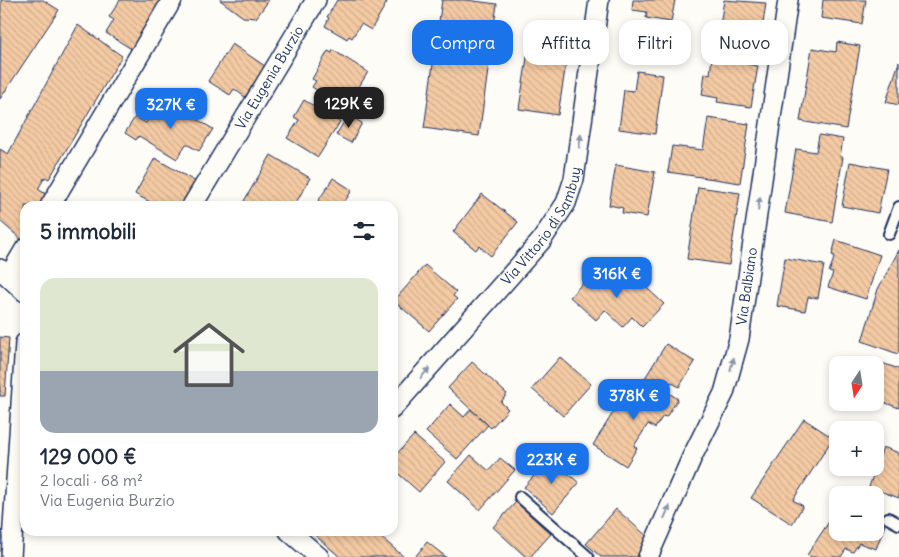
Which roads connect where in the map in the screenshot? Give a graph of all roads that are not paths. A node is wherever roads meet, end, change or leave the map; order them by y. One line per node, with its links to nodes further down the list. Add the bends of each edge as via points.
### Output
1 (172, 0): 5 (street)
2 (316, 0): 6 (street, Via Eugenia Burzio)
3 (599, 0): 12 (street, Via Vittorio di Sambuy, one-way to 3, via 541,241 566,203 574,179)
4 (788, 0): 21 (street, Via Balbiano, one-way to 4, via 724,393 739,339)
5 (53, 201)
6 (195, 201)
7 (899, 206): 8 (lane)
8 (889, 234)
9 (20, 255): 10 (street)
10 (4, 273): 11 (street)
11 (20, 287)
12 (398, 403)
13 (20, 419): 18 (street)
14 (520, 497): 20 (lane)
15 (888, 518): 16 (lane)
16 (899, 524)
17 (295, 536): 19 (street)
18 (11, 557)
19 (319, 557)
20 (588, 557)
21 (648, 557)

